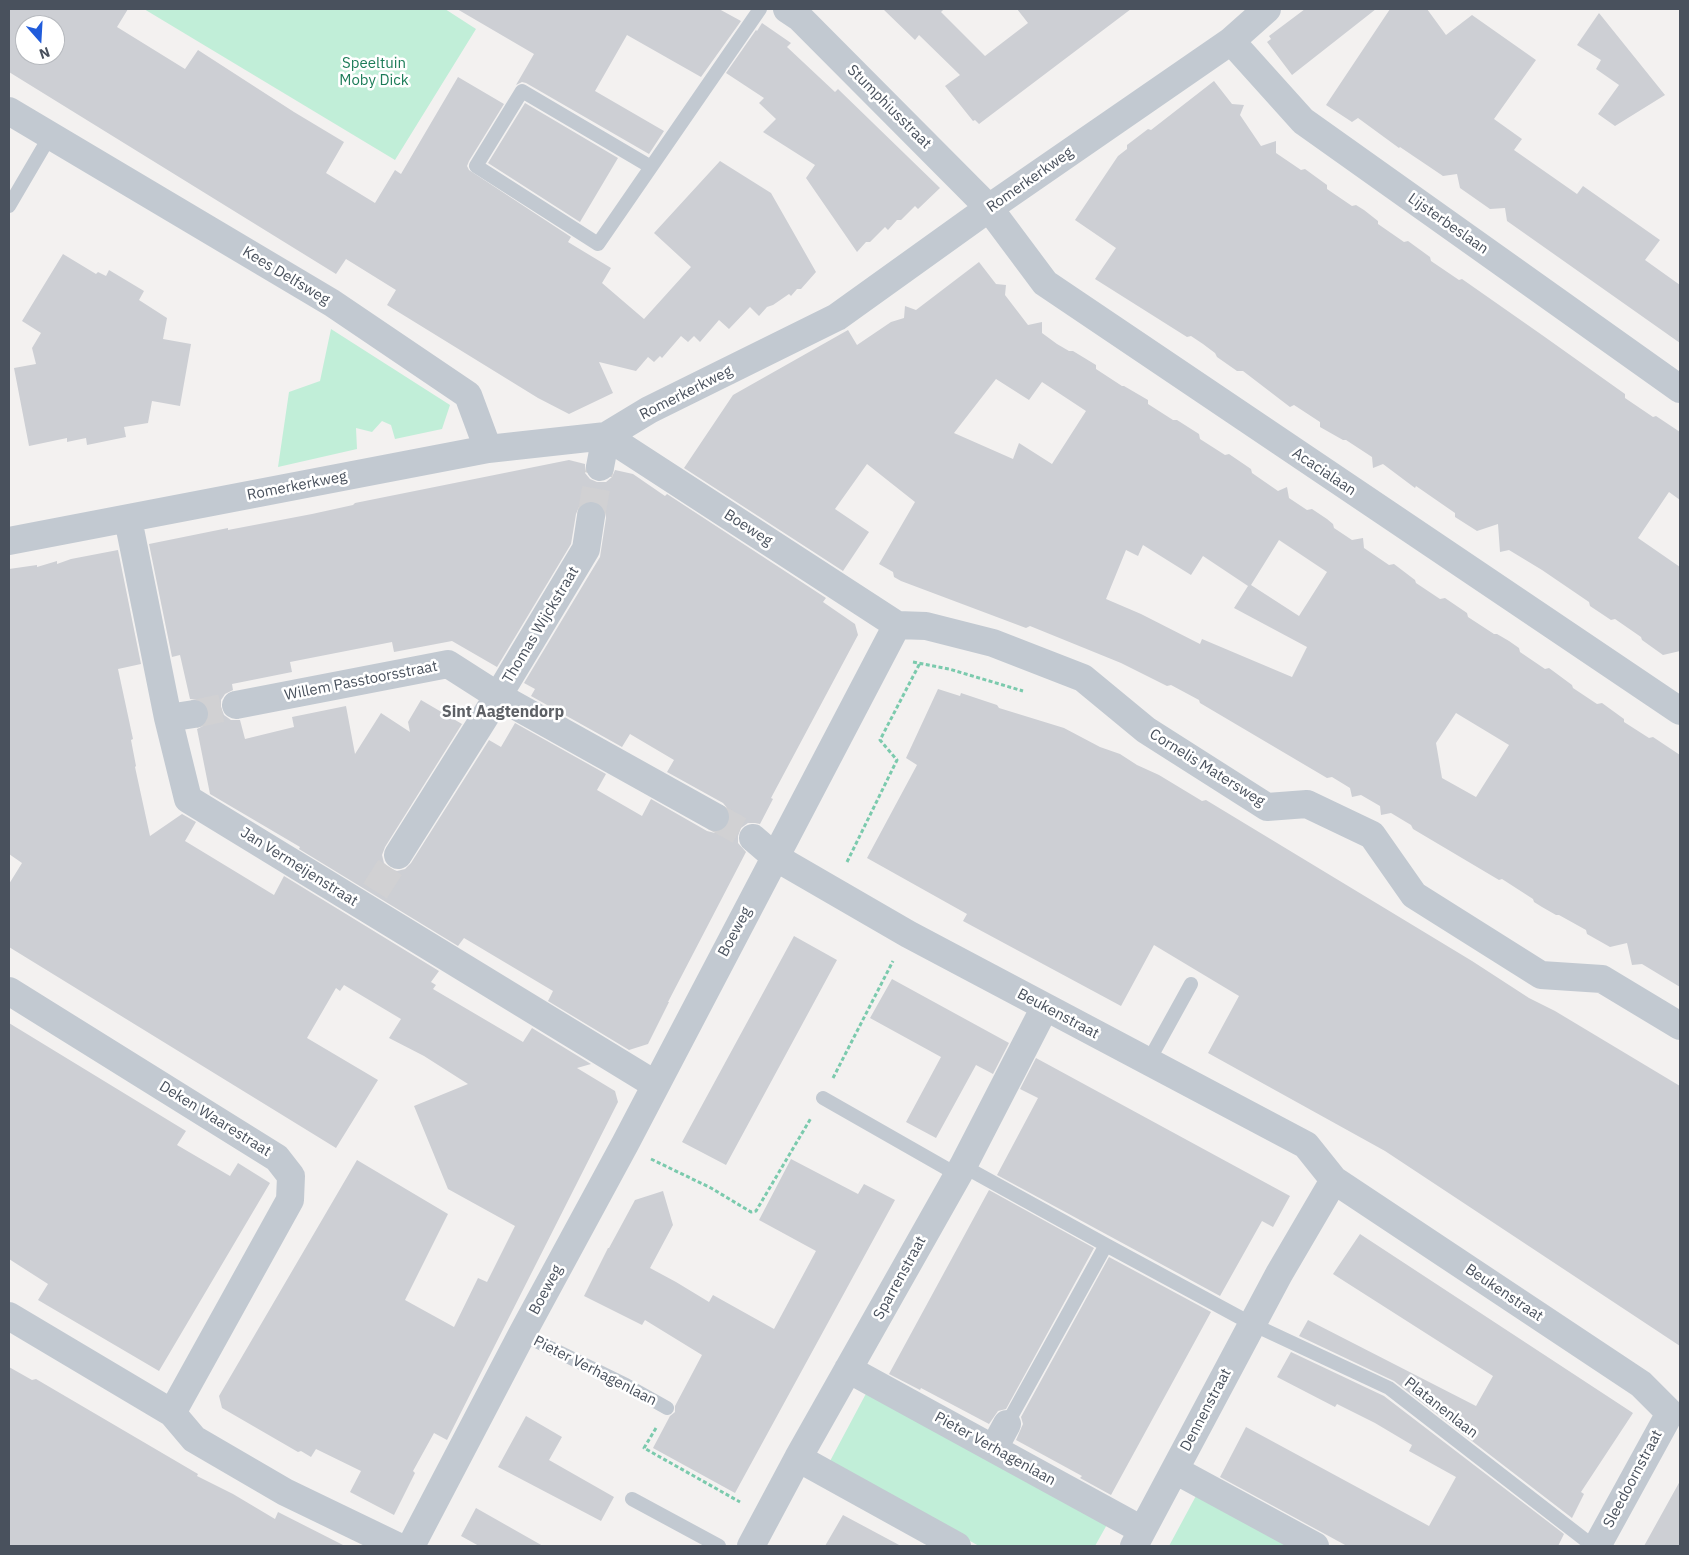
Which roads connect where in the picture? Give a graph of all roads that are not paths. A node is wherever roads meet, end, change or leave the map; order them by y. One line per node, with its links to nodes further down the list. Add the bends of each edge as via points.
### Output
1 (760, 9): 7 (lane)
2 (787, 9): 9 (street, Stumphiusstraat, via 799,17)
3 (1267, 9): 4 (street, Romerkerkweg)
4 (1231, 41): 9 (street, Romerkerkweg); 10 (street, Lijsterbeslaan, via 1303,121)
5 (9, 111): 6 (street, Kees Delfsweg)
6 (50, 136): 8 (lane); 12 (street, Kees Delfsweg, via 332,303 468,395)
7 (651, 167): 7 (lane, via 598,244 476,166 522,91)
8 (9, 206)
9 (989, 208): 11 (street, Romerkerkweg, via 837,317 650,410); 20 (street, Acacialaan, via 1045,283)
10 (1680, 389)
11 (606, 436): 12 (street, Romerkerkweg); 13 (street); 17 (street, Boeweg)
12 (488, 449): 15 (street, Romerkerkweg)
13 (600, 467)
14 (591, 516): 18 (street, Thomas Wijckstraat, via 586,549)
15 (128, 519): 16 (street, Romerkerkweg); 30 (street, Jan Vermeijenstraat, via 181,716 188,799 370,900)
16 (9, 541)
17 (897, 625): 24 (street, Boeweg); 28 (street, Cornelis Matersweg, via 926,626 993,643 1083,678 1146,730 1267,807 1307,804 1372,835 1414,895 1541,975 1602,979)
18 (498, 696): 19 (street, Willem Passtoorsstraat, via 448,664); 21 (street, Willem Passtoorsstraat); 23 (street, Thomas Wijckstraat)
19 (236, 705)
20 (1680, 711)
21 (715, 817)
22 (753, 838): 24 (street)
23 (398, 855)
24 (774, 857): 27 (street, Beukenstraat); 30 (street, Boeweg)
25 (1191, 984): 29 (lane)
26 (9, 991): 41 (street, Deken Waarestraat, via 277,1158 291,1176 290,1200)
27 (1045, 1008): 29 (street, Beukenstraat); 32 (street, Sparrenstraat)
28 (1680, 1026)
29 (1148, 1062): 33 (street, Beukenstraat, via 1306,1145)
30 (656, 1085): 37 (street, Boeweg)
31 (823, 1098): 32 (lane, Platanenlaan)
32 (960, 1170): 34 (lane, Platanenlaan); 38 (street, Sparrenstraat)
33 (1334, 1180): 36 (street, Dennenstraat); 40 (street, Beukenstraat, via 1641,1384)
34 (1106, 1245): 36 (lane, Platanenlaan); 42 (lane)
35 (9, 1316): 41 (street)
36 (1252, 1324): 45 (street, Dennenstraat); 54 (lane, Platanenlaan, via 1389,1388)
37 (522, 1334): 39 (lane, Pieter Verhagenlaan); 49 (street, Boeweg)
38 (848, 1369): 43 (street, Pieter Verhagenlaan); 44 (street, Sparrenstraat)
39 (667, 1408)
40 (1675, 1411): 55 (street, Sleedoornstraat)
41 (172, 1413): 48 (street, via 194,1439 285,1492)
42 (1007, 1424): 43 (street)
43 (994, 1448): 47 (street, Pieter Verhagenlaan)
44 (798, 1458): 51 (street, Sparrenstraat); 52 (street)
45 (1175, 1470): 47 (street, Dennenstraat); 53 (street)
46 (632, 1499): 50 (lane)
47 (1138, 1538)
48 (397, 1546)
49 (411, 1546)
50 (719, 1546)
51 (751, 1546)
52 (957, 1546)
53 (1315, 1546)
54 (1593, 1546)
55 (1597, 1546)

